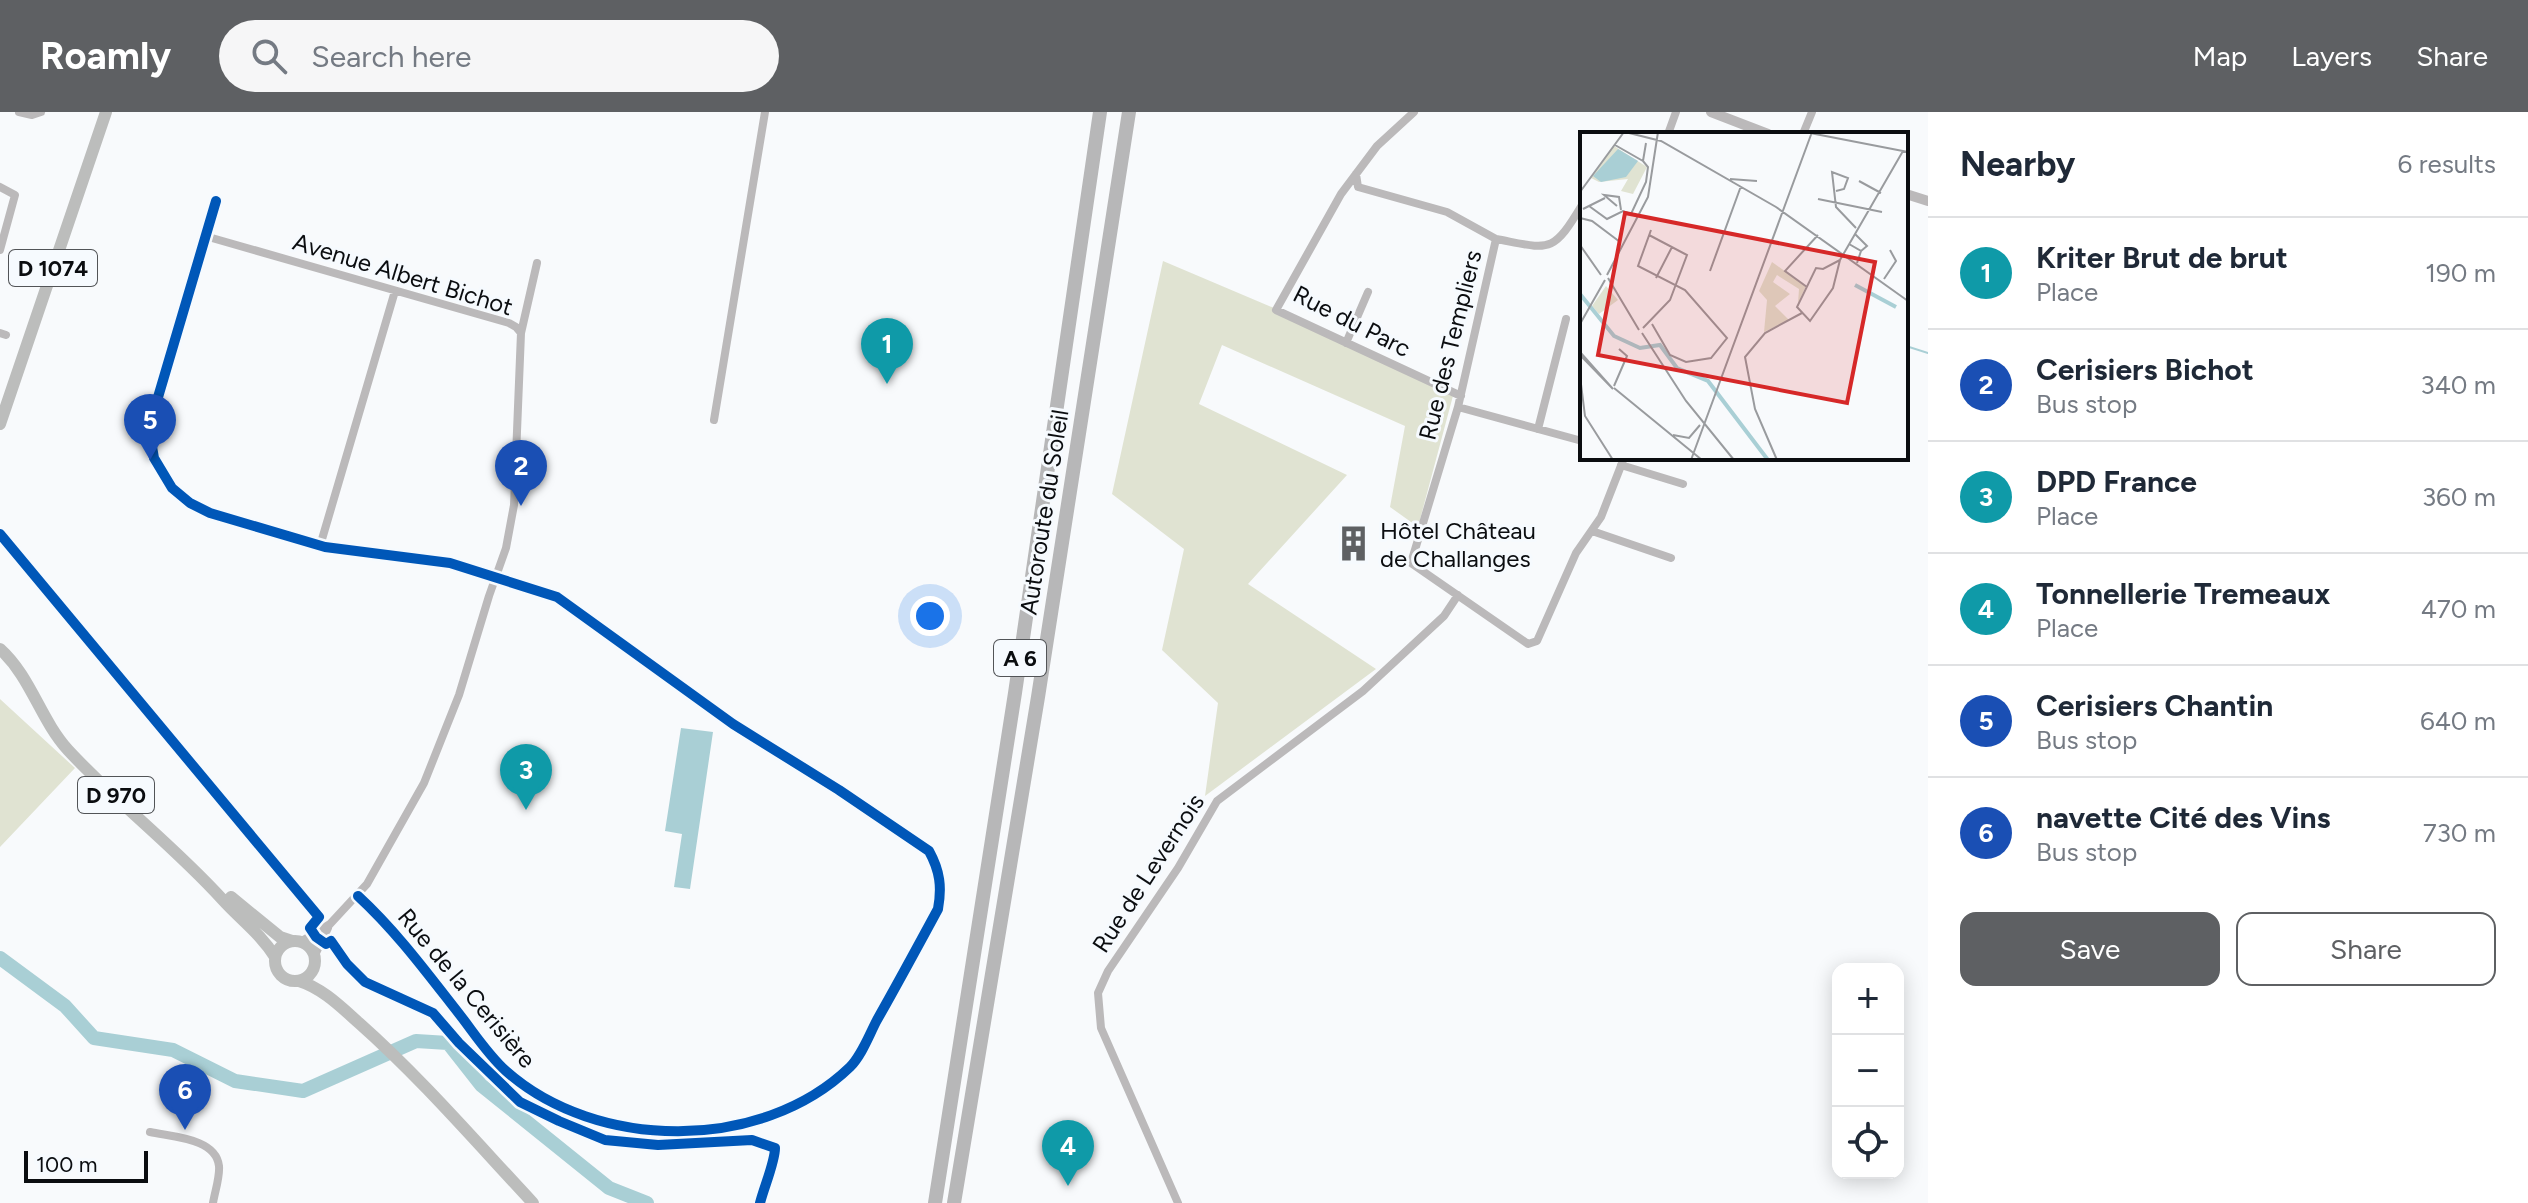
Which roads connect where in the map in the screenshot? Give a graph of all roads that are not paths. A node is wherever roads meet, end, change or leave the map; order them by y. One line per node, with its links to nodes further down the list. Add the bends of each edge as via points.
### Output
1 (19, 112): 2 (street)
2 (41, 112)
3 (106, 112): 32 (main road, D 1074)
4 (765, 112): 31 (street)
5 (1100, 112): 56 (highway, Autoroute du Soleil / A 6)
6 (1129, 112): 57 (highway, Autoroute du Soleil / A 6)
7 (1414, 112): 14 (street)
8 (1676, 112): 11 (street)
9 (1711, 112): 12 (street)
10 (1812, 112): 13 (street)
11 (1669, 132)
12 (1763, 132)
13 (1804, 132)
14 (1356, 174): 21 (street, via 1358,187 1447,212); 28 (street, Rue du Parc, via 1276,310)
15 (0, 187): 22 (street, via 15,195)
16 (1908, 195): 18 (street)
17 (216, 201): 20 (street, Rue de la Cerisière)
18 (1928, 201)
19 (1580, 208): 21 (street, Rue des Templiers, via 1566,231 1542,247)
20 (205, 236): 24 (street, Avenue Albert Bichot); 38 (street, Rue de la Cerisière, via 156,404 150,435 154,458 172,488 190,503)
21 (1496, 239): 29 (street, Rue des Templiers)
22 (0, 250)
23 (537, 263): 27 (street)
24 (395, 291): 27 (street, Avenue Albert Bichot, via 509,323); 38 (street)
25 (1368, 292): 28 (street)
26 (1566, 319): 33 (street)
27 (521, 333): 40 (street, Avenue Albert Bichot, via 515,495)
28 (1346, 343): 29 (street, Rue du Parc)
29 (1461, 396): 30 (street, Rue des Templiers)
30 (1458, 407): 33 (street); 41 (street, Rue des Templiers, via 1411,563)
31 (714, 420)
32 (0, 424)
33 (1538, 429): 34 (street)
34 (1580, 440)
35 (1622, 460): 36 (street); 37 (street)
36 (1683, 484)
37 (1592, 531): 39 (street); 41 (street, via 1576,553 1537,641 1528,644)
38 (320, 546): 40 (street, Rue de la Cerisière, via 450,563)
39 (1671, 558)
40 (497, 577): 46 (street, Avenue Albert Bichot, via 424,783); 46 (street, Rue de la Cerisière, via 575,608 733,724 929,851 941,888 938,909 852,1065 794,1106 758,1120 672,1132 586,1118 541,1099 503,1069 391,927)
41 (1458, 595): 58 (street, Rue de Levernois, via 1444,616 1363,691 1217,801 1108,971 1098,993 1101,1028)
42 (0, 649): 44 (main road, D 970, via 23,673)
43 (0, 659): 44 (main road, D 970)
44 (32, 696): 45 (main road, D 970, via 65,747)
45 (211, 885): 48 (main road, D 970, via 280,937); 49 (main road, D 970)
46 (358, 896): 47 (street)
47 (330, 924): 48 (street); 50 (street)
48 (297, 941): 49 (main road, via 283,945); 50 (main road, via 310,946)
49 (275, 957): 51 (main road, via 281,975)
50 (315, 959): 51 (main road, via 310,975); 52 (main road, via 317,973)
51 (299, 981): 52 (main road)
52 (336, 1003): 55 (main road, via 399,1061)
53 (150, 1132): 54 (street, via 213,1151 220,1168)
54 (213, 1203)
55 (533, 1203)
56 (935, 1203)
57 (954, 1203)
58 (1178, 1203)

